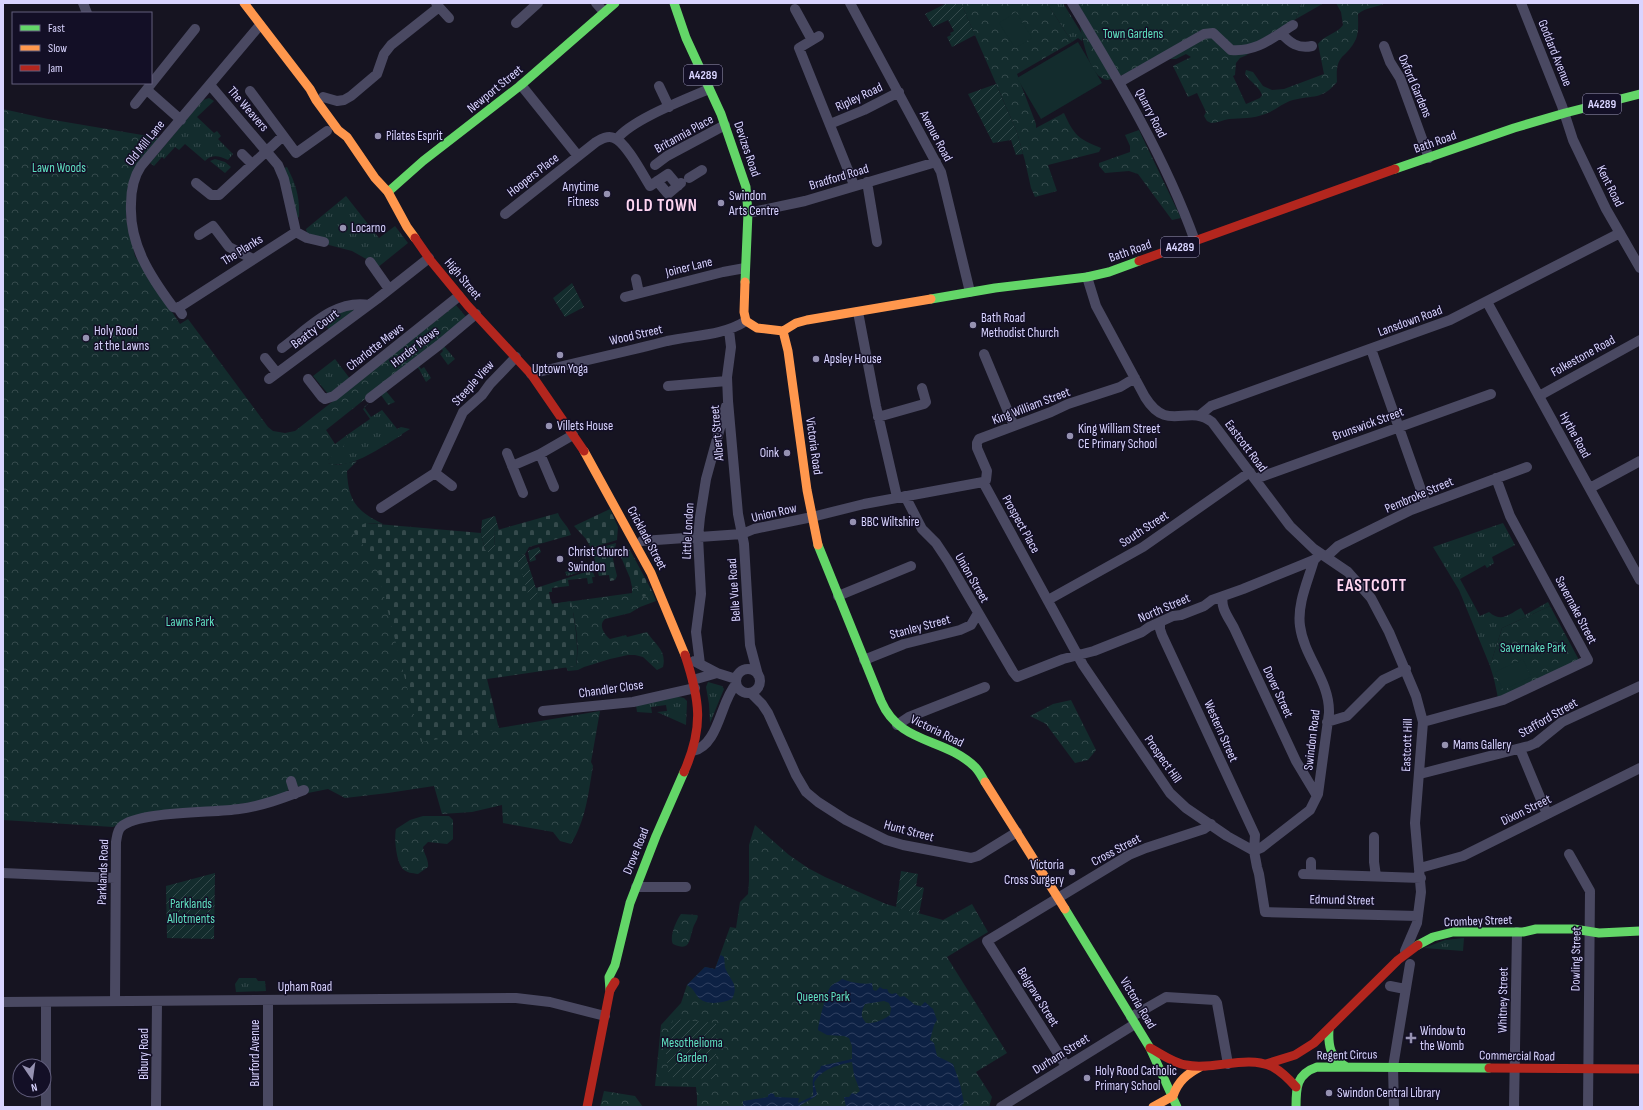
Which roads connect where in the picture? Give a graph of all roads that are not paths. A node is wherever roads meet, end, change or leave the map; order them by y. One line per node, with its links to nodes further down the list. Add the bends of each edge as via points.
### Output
1 (244, 3): 14 (main road)
2 (538, 3): 13 (street)
3 (596, 3): 11 (street)
4 (615, 3): 11 (main road, Newport Street)
5 (674, 3): 27 (main road, Devizes Road / A4289, via 686,38)
6 (850, 3): 30 (street, Avenue Road)
7 (1072, 3): 20 (street, Quarry Road)
8 (1521, 3): 35 (street, Goddard Avenue)
9 (438, 5): 12 (street); 32 (street, via 391,45 384,54 377,74 358,85 349,98 335,101)
10 (795, 9): 37 (street, Ripley Road, via 815,38 799,47)
11 (604, 12): 24 (main road, Newport Street)
12 (449, 18)
13 (516, 23)
14 (260, 25): 23 (street, Old Mill Lane); 26 (main road)
15 (1293, 25): 17 (street)
16 (195, 28): 22 (street)
17 (1281, 33): 18 (street, via 1292,44); 20 (street, via 1259,46 1238,51 1227,48 1216,35 1209,33 1197,37)
18 (1312, 46)
19 (1384, 46): 46 (street, Oxford Gardens, via 1400,78)
20 (1120, 82): 60 (street, Quarry Road, via 1168,176)
21 (152, 84): 28 (street)
22 (152, 84)
23 (210, 85): 36 (street, Old Mill Lane); 43 (street, The Weavers)
24 (521, 86): 45 (street, Hoopers Place); 54 (main road, Newport Street, via 423,161)
25 (659, 86): 34 (street)
26 (310, 88): 32 (main road); 41 (main road, via 319,105 338,130)
27 (709, 88): 34 (street); 38 (main road, Devizes Road / A4289)
28 (147, 90): 33 (street); 36 (street)
29 (250, 91): 40 (street)
30 (899, 92): 37 (street, Ripley Road); 47 (street, Avenue Road)
31 (1640, 94): 35 (main road, A4289)
32 (324, 96): 41 (main road, via 339,116)
33 (135, 104)
34 (666, 108): 42 (street, via 630,127)
35 (1564, 113): 46 (main road, Bath Road / A4289); 58 (street, Kent Road, via 1581,158)
36 (181, 120): 77 (street, Old Mill Lane, via 138,171 133,183 131,207 133,234 142,260 172,306)
37 (830, 124): 53 (street, Ripley Road)
38 (725, 125): 49 (street, Britannia Place); 55 (main road, Devizes Road / A4289, via 746,187)
39 (327, 131): 40 (street, via 296,153)
40 (282, 136): 43 (street)
41 (347, 137): 54 (main road, High Street, via 375,178)
42 (617, 139): 45 (street, Hoopers Place, via 601,139); 50 (street, via 650,186 657,181 668,194)
43 (266, 150): 48 (street, The Weavers); 57 (street, The Weavers, via 278,165 284,179)
44 (242, 154): 48 (street)
45 (578, 156): 56 (street, Hoopers Place)
46 (1429, 158): 60 (main road, Bath Road / A4289)
47 (936, 162): 51 (street, Bradford Road); 71 (street, Avenue Road, via 943,178)
48 (252, 164): 52 (street, The Weavers, via 218,195 211,194)
49 (655, 165)
50 (702, 170)
51 (867, 182): 53 (street, Bradford Road); 62 (street)
52 (196, 183)
53 (854, 185): 55 (street, Bradford Road, via 805,201)
54 (388, 192): 64 (main road, High Street)
55 (748, 213): 66 (main road, Devizes Road / A4289)
56 (505, 214)
57 (296, 232): 61 (street); 63 (street, The Planks)
58 (1620, 233): 67 (street, Kent Road); 75 (street, Lansdown Road)
59 (199, 235): 63 (street, via 213,226 232,249)
60 (1195, 241): 68 (main road, Bath Road / A4289, via 1125,267)
61 (324, 242)
62 (877, 242)
63 (253, 258): 77 (street, The Planks)
64 (429, 258): 70 (street, Beatty Court); 73 (main road, High Street)
65 (370, 262): 70 (street)
66 (745, 268): 72 (street, Joiner Lane); 80 (main road, Devizes Road / A4289)
67 (1640, 268)
68 (1087, 277): 71 (main road, Bath Road / A4289); 90 (street, via 1096,306)
69 (636, 279): 72 (street)
70 (389, 289): 76 (street, Beatty Court)
71 (970, 292): 78 (main road, Bath Road / A4289)
72 (639, 293): 74 (street, Joiner Lane)
73 (459, 296): 79 (main road, High Street); 91 (street, Charlotte Mews, via 334,396 325,399)
74 (625, 297)
75 (1487, 302): 85 (street, Lansdown Road, via 1450,320); 96 (street, Hythe Road)
76 (369, 305): 84 (street, via 350,305 335,309); 88 (street, Beatty Court, via 273,376)
77 (180, 311)
78 (858, 312): 82 (main road, Bath Road / A4289, via 802,321); 100 (street)
79 (476, 314): 87 (main road, High Street); 97 (street, Horder Mews)
80 (746, 321): 81 (street, Wood Street); 82 (main road, via 757,328)
81 (729, 330): 89 (street, Wood Street, via 623,351); 92 (street, Albert Street, via 731,347)
82 (783, 332): 120 (main road, Victoria Road)
83 (1640, 340): 96 (street, Folkestone Road)
84 (282, 348)
85 (1371, 349): 99 (street, Lansdown Road, via 1211,406); 102 (street)
86 (984, 354): 101 (street)
87 (516, 357): 89 (main road, High Street); 109 (street, Steeple View, via 463,412)
88 (265, 358)
89 (531, 374): 103 (main road, Cricklade Street)
90 (1135, 378): 99 (street, via 1149,404 1159,413 1173,417); 101 (street, King William Street, via 1120,387 1068,404)
91 (308, 379)
92 (727, 381): 93 (street); 98 (street, Albert Street)
93 (668, 386)
94 (922, 388): 100 (street, via 926,402 924,404)
95 (1491, 394): 102 (street, Brunswick Street)
96 (1539, 396): 115 (street, Hythe Road)
97 (370, 398)
98 (728, 401): 121 (street, Albert Street); 122 (street, Little London, via 706,479)
99 (1200, 415): 110 (street, Eastcott Road, via 1217,427)
100 (878, 417): 117 (street)
101 (1014, 426): 112 (street, King William Street, via 978,441 987,472 987,479)
102 (1398, 427): 110 (street, Brunswick Street); 118 (street)
103 (573, 435): 105 (street); 133 (main road, Cricklade Street, via 600,476 642,556 666,605)
104 (507, 452): 107 (street)
105 (540, 454): 107 (street); 114 (street)
106 (1640, 462): 115 (street)
107 (512, 466): 116 (street)
108 (1527, 467): 111 (street, Pembroke Street)
109 (435, 473): 113 (street); 119 (street)
110 (1252, 476): 124 (street, Eastcott Road, via 1290,526); 129 (street, South Street, via 1214,498 1143,547)
111 (1496, 478): 118 (street, Pembroke Street); 149 (street, Savernake Street, via 1510,516 1588,660 1503,700)
112 (983, 482): 117 (street); 129 (street, Prospect Place)
113 (452, 486)
114 (554, 487)
115 (1590, 488): 126 (street, Hythe Road)
116 (523, 493)
117 (901, 497): 120 (street); 130 (street, Union Street, via 922,529 936,543)
118 (1426, 504): 124 (street, Pembroke Street)
119 (381, 508)
120 (812, 517): 121 (street, Union Row, via 754,529); 127 (main road, Victoria Road, via 818,544)
121 (742, 534): 122 (street, Union Row); 132 (street, Belle Vue Road)
122 (698, 537): 123 (street, Union Row); 136 (street, Little London, via 701,594 696,632)
123 (642, 541)
124 (1320, 557): 128 (street, North Street); 137 (street, Eastcott Hill, via 1348,572 1371,598); 148 (street, Swindon Road, via 1302,605 1300,626 1328,696)
125 (911, 566): 127 (street)
126 (1640, 580)
127 (838, 596): 135 (main road, Victoria Road)
128 (1223, 596): 131 (street, North Street); 157 (street, Dover Street, via 1224,610 1296,761)
129 (1048, 600): 134 (street, Prospect Place)
130 (978, 613): 135 (street, Stanley Street, via 974,622 967,627 904,644); 141 (street, Union Street)
131 (1160, 622): 134 (street, North Street, via 1127,638); 162 (street, Western Street, via 1161,632 1253,831)
132 (750, 645): 138 (street, Belle Vue Road); 140 (street, Belle Vue Road)
133 (685, 654): 136 (street); 143 (main road, Cricklade Street)
134 (1078, 655): 141 (street, North Street, via 1048,664 1021,677); 159 (street, Prospect Hill, via 1170,793 1181,804)
135 (864, 660): 150 (main road, Victoria Road, via 887,714)
136 (700, 664): 139 (street)
137 (1406, 669): 148 (street, via 1383,680 1347,716); 149 (street, Eastcott Hill)
138 (743, 670): 140 (street, via 753,670); 142 (street, Belle Vue Road)
139 (717, 673): 142 (street); 143 (street)
140 (758, 675): 146 (street, via 758,689)
141 (1015, 676)
142 (736, 682): 146 (street, via 743,692); 153 (street, via 708,741)
143 (694, 684): 147 (street, Chandler Close, via 633,702 554,704); 151 (main road, Cricklade Street, via 699,708)
144 (1640, 686): 152 (street, Stafford Street, via 1562,722 1536,743)
145 (985, 687): 150 (street, via 909,717)
146 (751, 693): 160 (street, Hunt Street, via 768,713 803,787 818,802 846,820 877,836 903,845 961,857 974,857)
147 (543, 711)
148 (1327, 722): 157 (street, Swindon Road)
149 (1423, 722): 155 (street, Eastcott Hill)
150 (897, 725): 160 (main road, Victoria Road, via 969,761)
151 (697, 731): 153 (main road, Drove Road)
152 (1520, 749): 155 (street, Stafford Street); 158 (street)
153 (693, 751): 169 (main road, Drove Road)
154 (1640, 768): 158 (street, Dixon Street)
155 (1420, 774): 166 (street, Eastcott Hill, via 1415,823)
156 (291, 781): 168 (street, Parklands Road, via 300,792 269,803 239,809 166,814 125,824 117,836)
157 (1317, 796): 162 (street, Swindon Road, via 1304,815)
158 (1547, 814): 166 (street, Dixon Street, via 1458,858)
159 (1211, 824): 162 (street, Prospect Hill); 171 (street, Cross Street, via 1204,829 1137,851)
160 (1017, 832): 171 (main road, Victoria Road)
161 (1374, 837): 167 (street)
162 (1254, 851): 172 (street, Western Street)
163 (1570, 854): 176 (street, Dowling Street, via 1590,891)
164 (1311, 862): 167 (street, Dixon Street, via 1307,874)
165 (3, 873): 168 (street)
166 (1420, 873): 167 (street, Dixon Street); 173 (street, Eastcott Hill)
167 (1376, 876)
168 (115, 878): 184 (street, Parklands Road)
169 (636, 886): 170 (street); 188 (main road, Drove Road, via 614,965 617,974)
170 (686, 887)
171 (1058, 898): 178 (street, Cross Street); 189 (main road, Victoria Road)
172 (1265, 912): 173 (street, Edmund Street)
173 (1418, 920): 177 (street, via 1421,931); 179 (street, Eastcott Hill)
174 (1640, 931): 176 (main road, Crombey Street, via 1599,934)
175 (1517, 932): 176 (main road, Crombey Street, via 1536,929 1574,929); 177 (main road, Crombey Street, via 1453,932); 198 (street, Whitney Street)
176 (1590, 932): 199 (street, Dowling Street)
177 (1428, 939): 179 (main road, Crombey Street)
178 (987, 941): 194 (street, Belgrave Street)
179 (1404, 955): 190 (main road, Crombey Street)
180 (1410, 964): 182 (street)
181 (1390, 986): 182 (street)
182 (1406, 989): 197 (street)
183 (268, 1000): 185 (street, Upham Road); 188 (street, Upham Road, via 523,999 550,1002); 205 (street, Burford Avenue)
184 (115, 1001): 185 (street, Upham Road); 187 (street, Upham Road)
185 (157, 1001): 204 (street, Bibury Road)
186 (3, 1002): 187 (street, Upham Road)
187 (46, 1002): 203 (street)
188 (604, 1016): 206 (main road, Drove Road)
189 (1133, 1020): 191 (main road, Victoria Road); 192 (street, Durham Street, via 1164,997 1213,999 1216,1001); 194 (street, Durham Street)
190 (1328, 1029): 193 (main road, Crombey Street, via 1303,1050); 195 (main road, via 1331,1055)
191 (1150, 1048): 196 (main road, Victoria Road, via 1182,1064); 202 (main road, Victoria Road)
192 (1228, 1064): 193 (main road, Victoria Road); 196 (main road, Victoria Road)
193 (1266, 1064): 201 (main road, Victoria Road, via 1282,1071)
194 (1066, 1066): 207 (street, Durham Street)
195 (1345, 1066): 197 (main road, Regent Circus); 201 (main road, Regent Circus, via 1313,1068 1304,1074)
196 (1200, 1067): 202 (main road, Victoria Road, via 1180,1079)
197 (1393, 1068): 198 (main road, Commercial Road); 211 (street, Regent Circus)
198 (1515, 1069): 199 (main road, Commercial Road); 212 (street, Whitney Street)
199 (1588, 1069): 200 (main road, Commercial Road); 213 (street, Dowling Street)
200 (1640, 1070)
201 (1296, 1087): 210 (main road)
202 (1173, 1096): 208 (main road); 209 (main road)
203 (46, 1107)
204 (156, 1107)
205 (268, 1107)
206 (587, 1107)
207 (1001, 1107)
208 (1153, 1107)
209 (1177, 1107)
210 (1296, 1107)
211 (1394, 1107)
212 (1514, 1107)
213 (1588, 1107)

